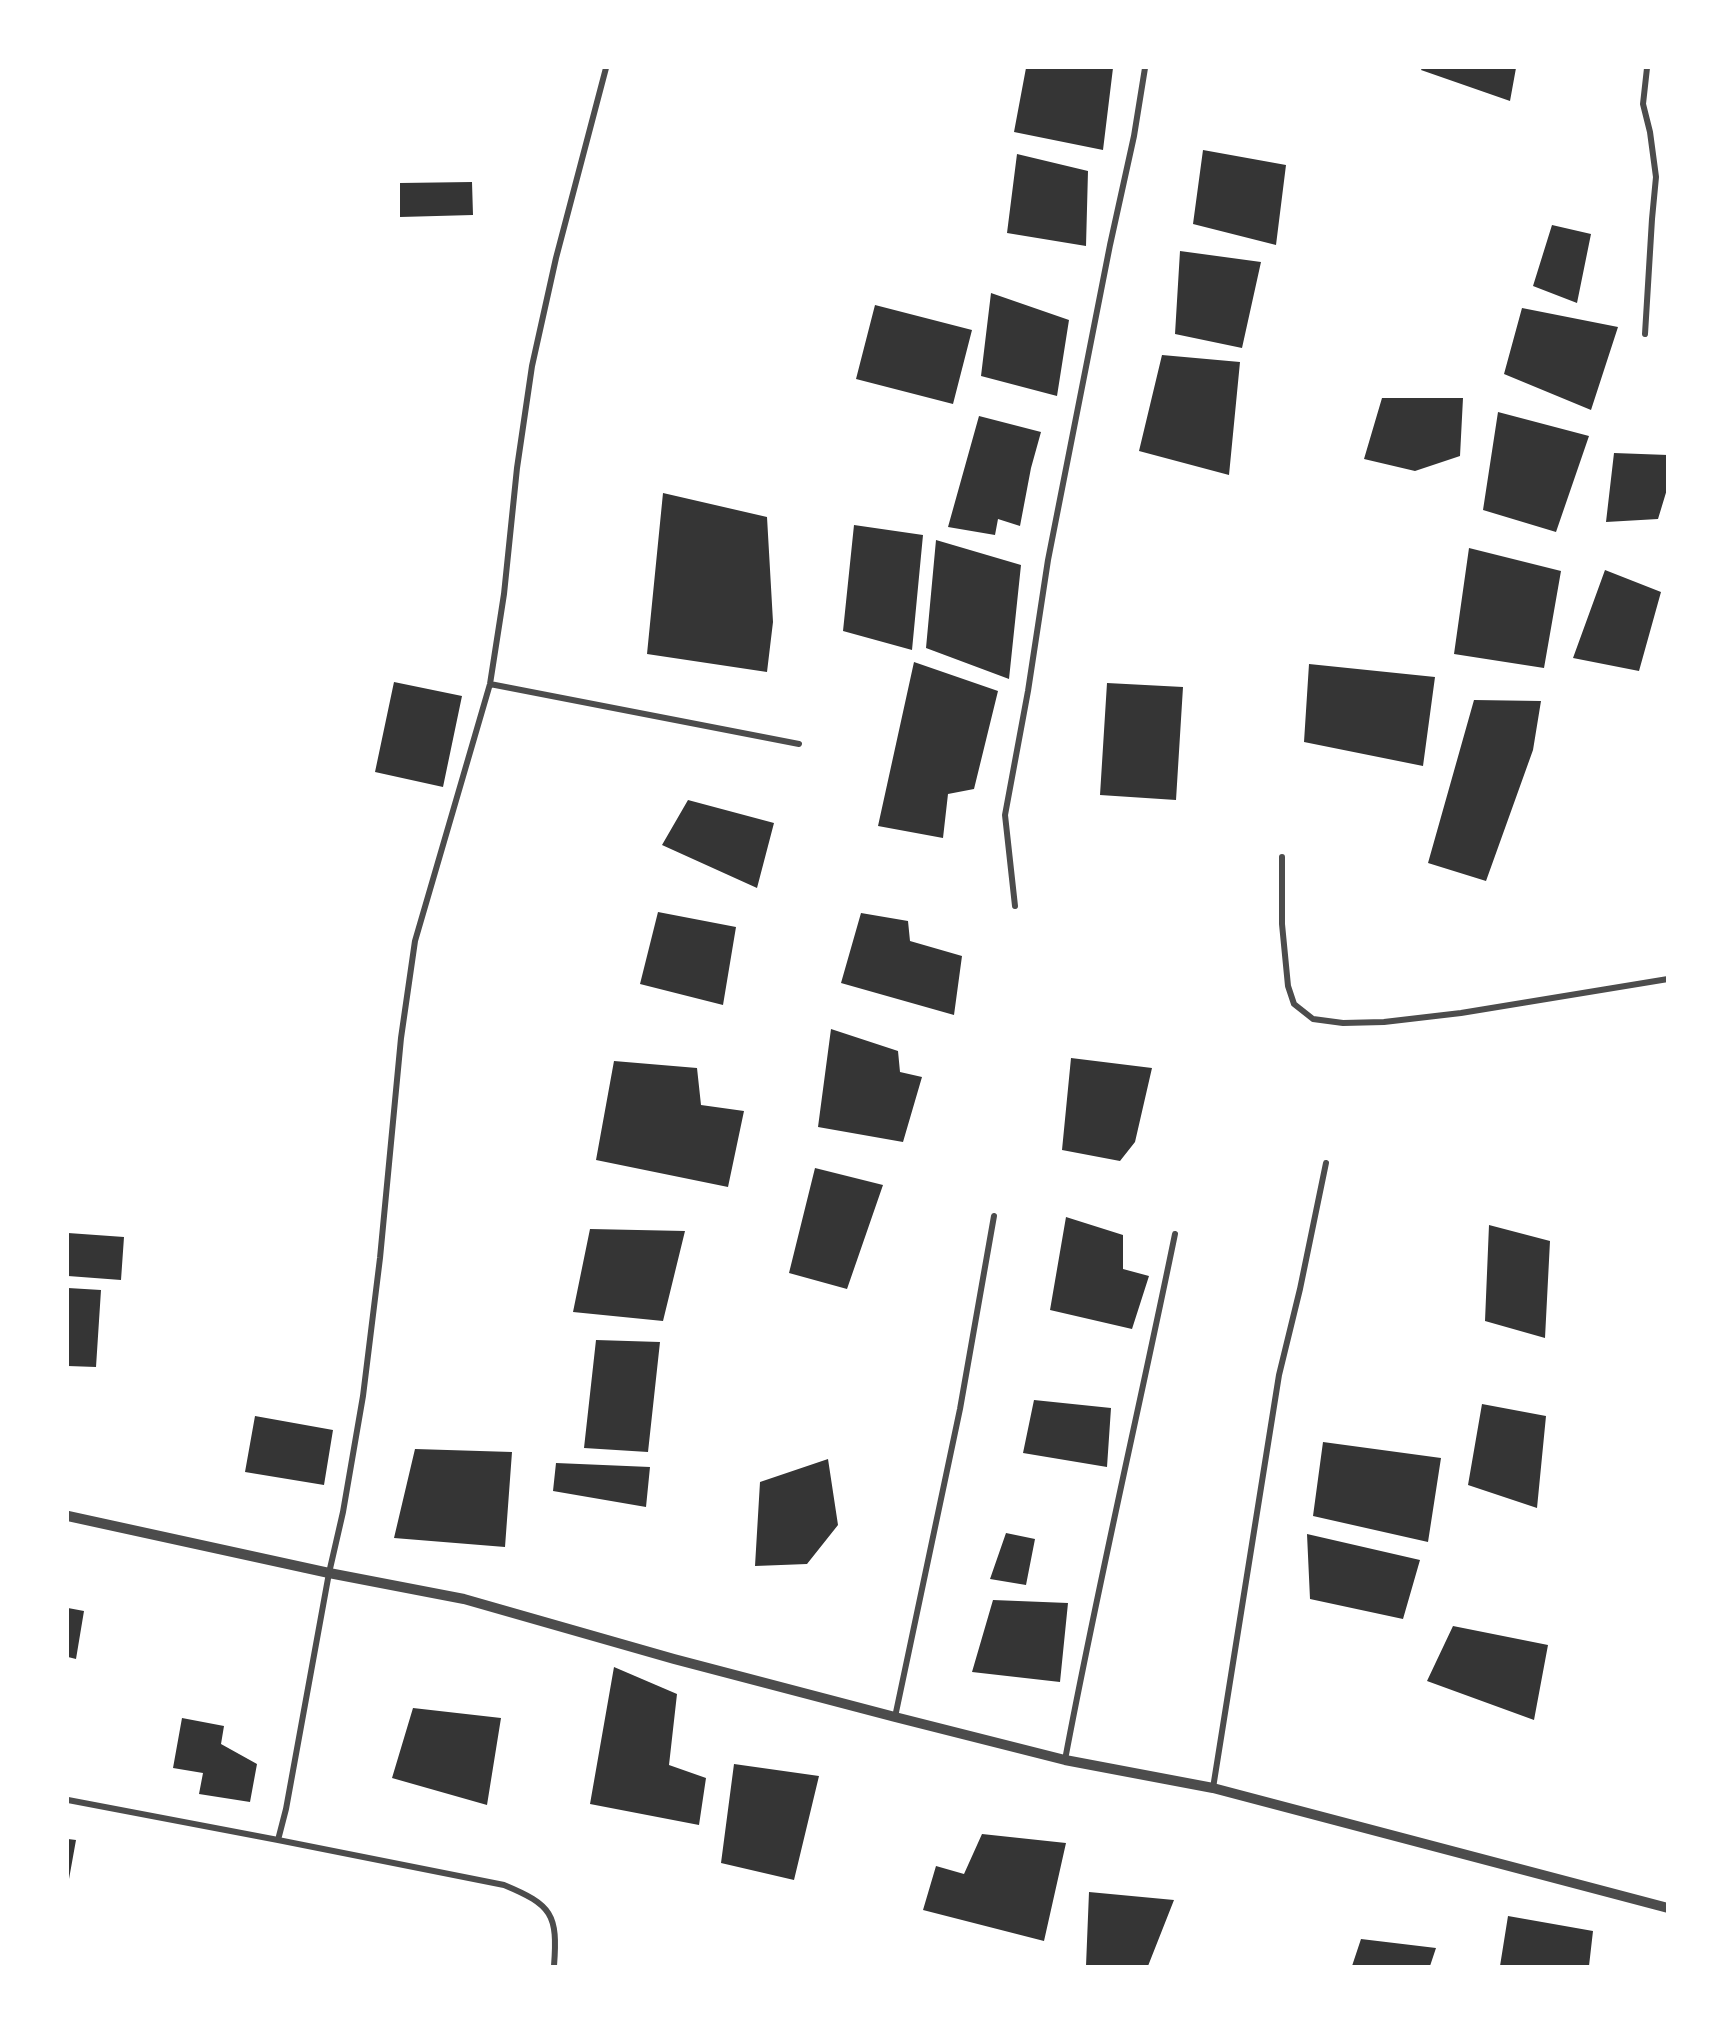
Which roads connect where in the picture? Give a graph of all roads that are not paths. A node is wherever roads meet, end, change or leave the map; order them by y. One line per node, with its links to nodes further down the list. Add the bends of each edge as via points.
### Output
1 (606, 68): 5 (street, via 532,366)
2 (1145, 68): 8 (street, via 1048,560 1005,815)
3 (1647, 68): 4 (street, via 1642,104 1656,177)
4 (1645, 334)
5 (490, 684): 6 (street); 14 (street, via 415,941 363,1396)
6 (799, 744)
7 (1282, 857): 9 (street, via 1282,924 1288,986 1294,1004 1313,1019 1343,1023 1395,1021)
8 (1015, 906)
9 (1668, 979)
10 (1326, 1163): 17 (street, via 1279,1375)
11 (994, 1216): 15 (street, via 960,1409)
12 (1175, 1234): 16 (street)
13 (68, 1516): 14 (street)
14 (329, 1573): 15 (street, via 464,1599); 19 (street)
15 (895, 1717): 16 (street)
16 (1065, 1760): 17 (street)
17 (1213, 1788): 20 (street)
18 (68, 1800): 19 (street)
19 (278, 1840): 21 (street, via 504,1885 530,1896 548,1911 556,1935)
20 (1668, 1908)
21 (554, 1966)

